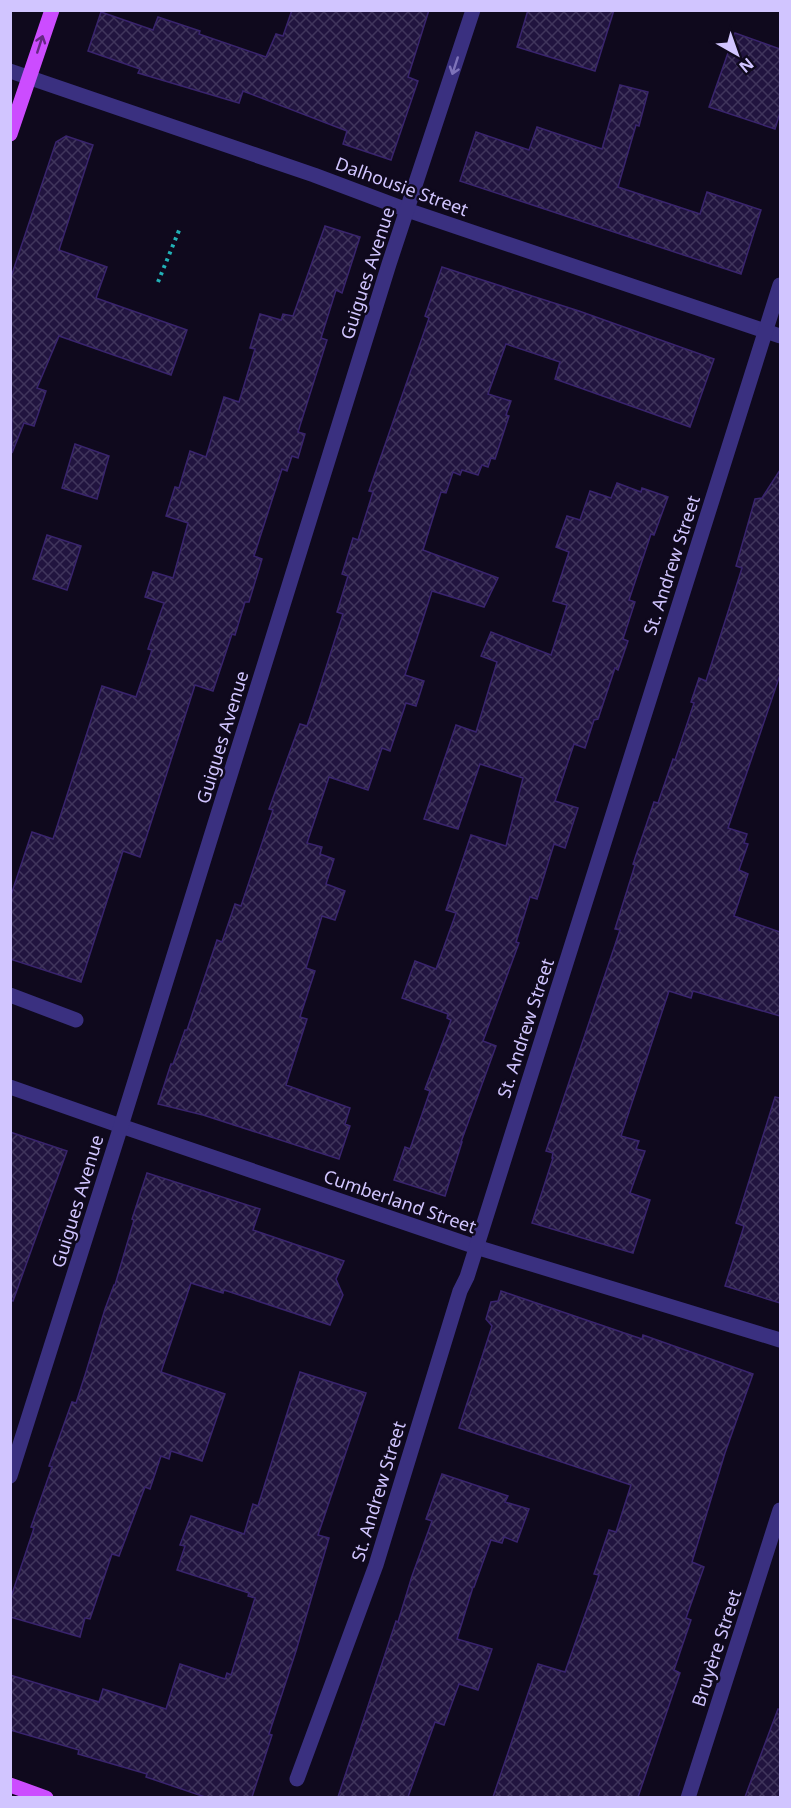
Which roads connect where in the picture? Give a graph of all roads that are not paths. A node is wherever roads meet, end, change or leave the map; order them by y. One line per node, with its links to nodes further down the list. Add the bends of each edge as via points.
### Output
1 (52, 10): 4 (main road, one-way to 1)
2 (473, 10): 6 (street, Guigues Avenue, one-way to 6)
3 (10, 70): 4 (street, Dalhousie Street)
4 (30, 77): 5 (main road); 6 (street, Dalhousie Street)
5 (10, 134)
6 (407, 210): 8 (street, Dalhousie Street); 13 (street, Guigues Avenue)
7 (780, 285): 8 (street, St. Andrew Street)
8 (765, 331): 9 (street, Dalhousie Street); 14 (street, St. Andrew Street)
9 (780, 336)
10 (10, 995): 11 (street)
11 (76, 1020)
12 (10, 1087): 13 (street, Cumberland Street)
13 (121, 1126): 14 (street, Cumberland Street); 16 (street, Guigues Avenue)
14 (476, 1247): 15 (street, Cumberland Street); 18 (street, St. Andrew Street, via 376,1565)
15 (780, 1340)
16 (10, 1476)
17 (780, 1510): 21 (street, Bruyère Street)
18 (297, 1779)
19 (10, 1785): 20 (main road)
20 (46, 1797)
21 (688, 1797)

